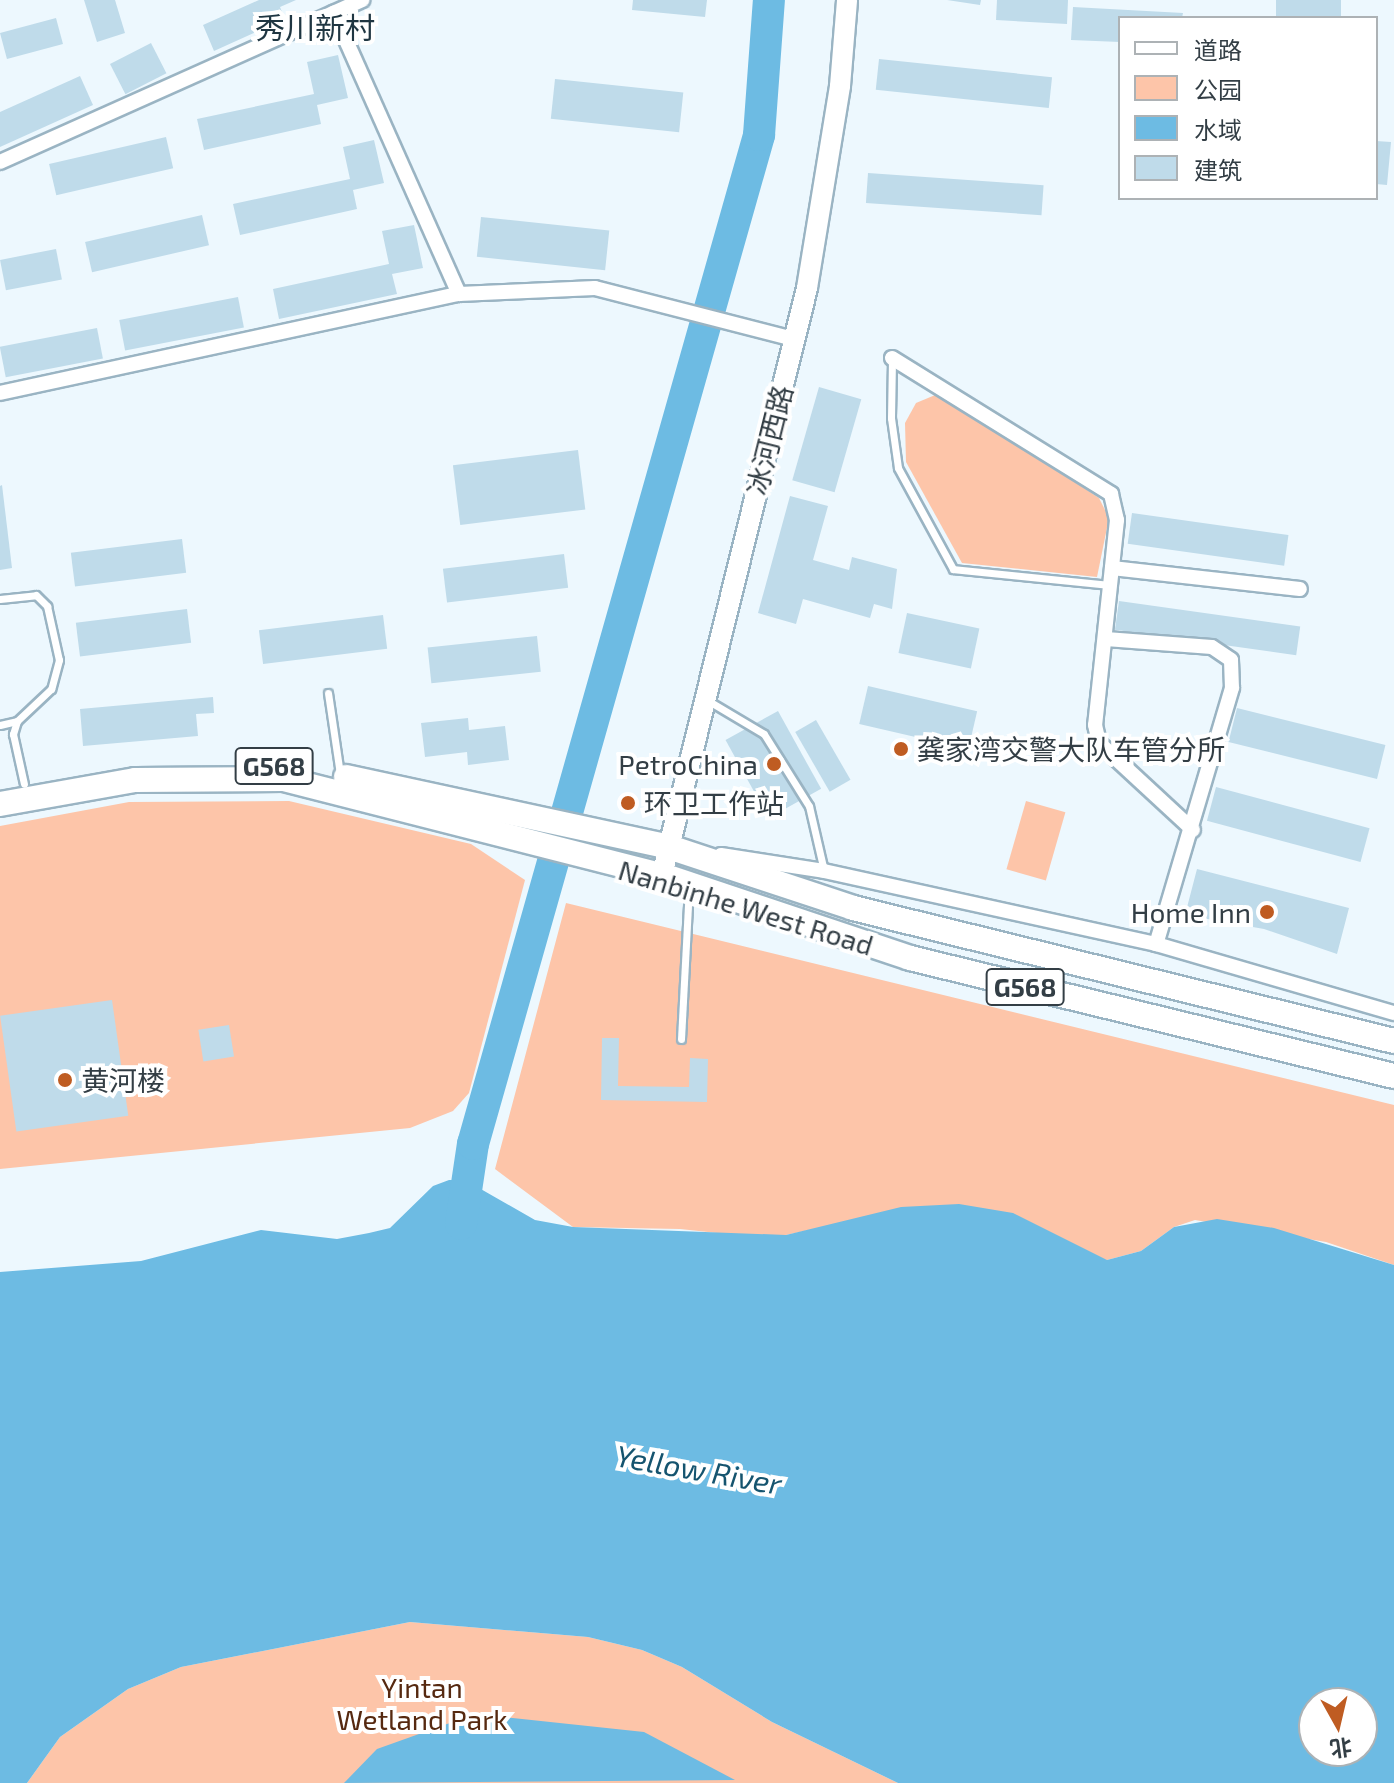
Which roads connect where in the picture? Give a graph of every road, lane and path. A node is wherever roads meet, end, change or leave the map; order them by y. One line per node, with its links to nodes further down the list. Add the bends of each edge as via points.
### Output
1 (362, 0): 3 (street)
2 (847, 0): 6 (main road, 冰河西路, via 840,86)
3 (334, 13): 4 (street); 5 (street)
4 (0, 162)
5 (459, 294): 6 (street, via 595,288 674,304); 8 (street)
6 (794, 339): 15 (main road, 冰河西路)
7 (892, 358): 9 (street, via 1111,494 1117,520); 10 (lane, via 891,418 898,468 953,569)
8 (0, 393)
9 (1112, 568): 10 (street); 11 (street)
10 (1111, 585): 13 (street)
11 (1300, 589)
12 (0, 599): 16 (lane, via 36,595 53,616 59,660 51,689)
13 (1106, 639): 21 (street, via 1095,725 1099,743); 21 (street, via 1212,647 1231,660 1232,688)
14 (328, 693): 18 (lane)
15 (705, 699): 22 (main road, 冰河西路); 23 (lane, via 764,734 809,806)
16 (17, 721): 17 (lane); 19 (lane)
17 (0, 725)
18 (340, 776): 19 (highway, Nanbinhe West Road / G568, via 285,766 133,766); 22 (highway, Nanbinhe West Road / G568)
19 (12, 787)
20 (0, 804): 24 (highway, Nanbinhe West Road / G568, via 135,780 284,779 590,861)
21 (1193, 830): 26 (street)
22 (669, 847): 23 (street, Nanbinhe West Road); 24 (main road, 冰河西路); 29 (highway, Nanbinhe West Road / G568, via 853,908)
23 (824, 871): 26 (street, Nanbinhe West Road)
24 (662, 875): 25 (highway, Nanbinhe West Road / G568)
25 (689, 885): 28 (lane); 30 (highway, Nanbinhe West Road / G568, via 910,958)
26 (1156, 944): 27 (street, Nanbinhe West Road)
27 (1394, 1013)
28 (681, 1039)
29 (1394, 1041)
30 (1394, 1076)

